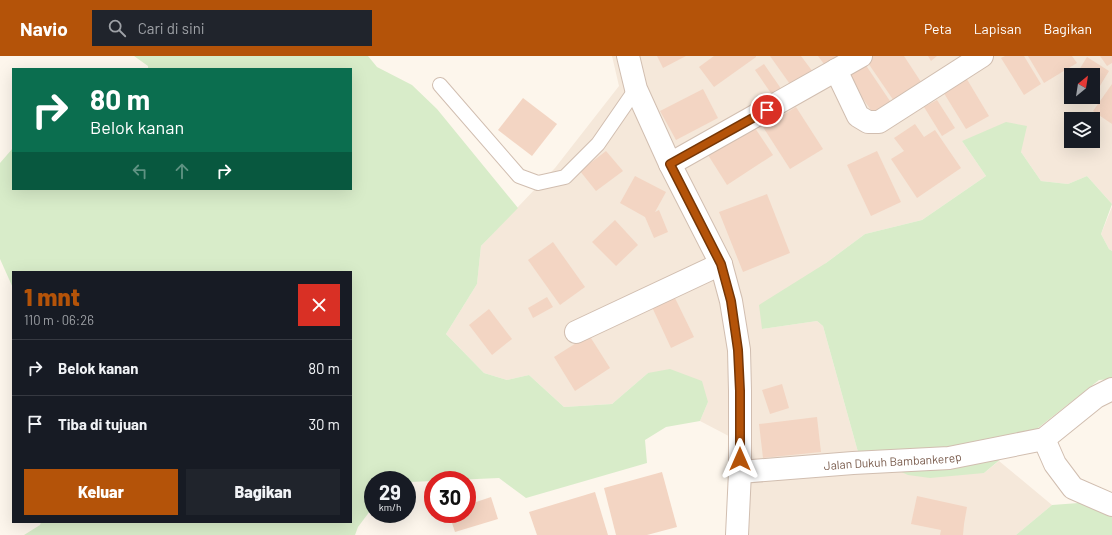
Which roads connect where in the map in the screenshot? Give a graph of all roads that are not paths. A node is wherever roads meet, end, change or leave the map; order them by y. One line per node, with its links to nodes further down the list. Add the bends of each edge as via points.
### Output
1 (628, 56): 6 (street)
2 (862, 56): 4 (street)
3 (982, 56): 4 (street, via 879,122 868,122 858,116)
4 (836, 70): 7 (street)
5 (440, 85): 6 (lane, via 519,176 538,183 565,177 598,144)
6 (636, 89): 7 (street)
7 (670, 164): 8 (street)
8 (721, 264): 9 (street); 12 (street, via 731,301 738,350)
9 (576, 332)
10 (1112, 389): 11 (street, Jalan Dukuh Bambankerep, via 1096,397)
11 (1044, 439): 12 (street, Jalan Dukuh Bambankerep, via 949,458 853,462); 13 (street, via 1055,464 1073,488)
12 (740, 472): 14 (street)
13 (1112, 505)
14 (737, 535)

